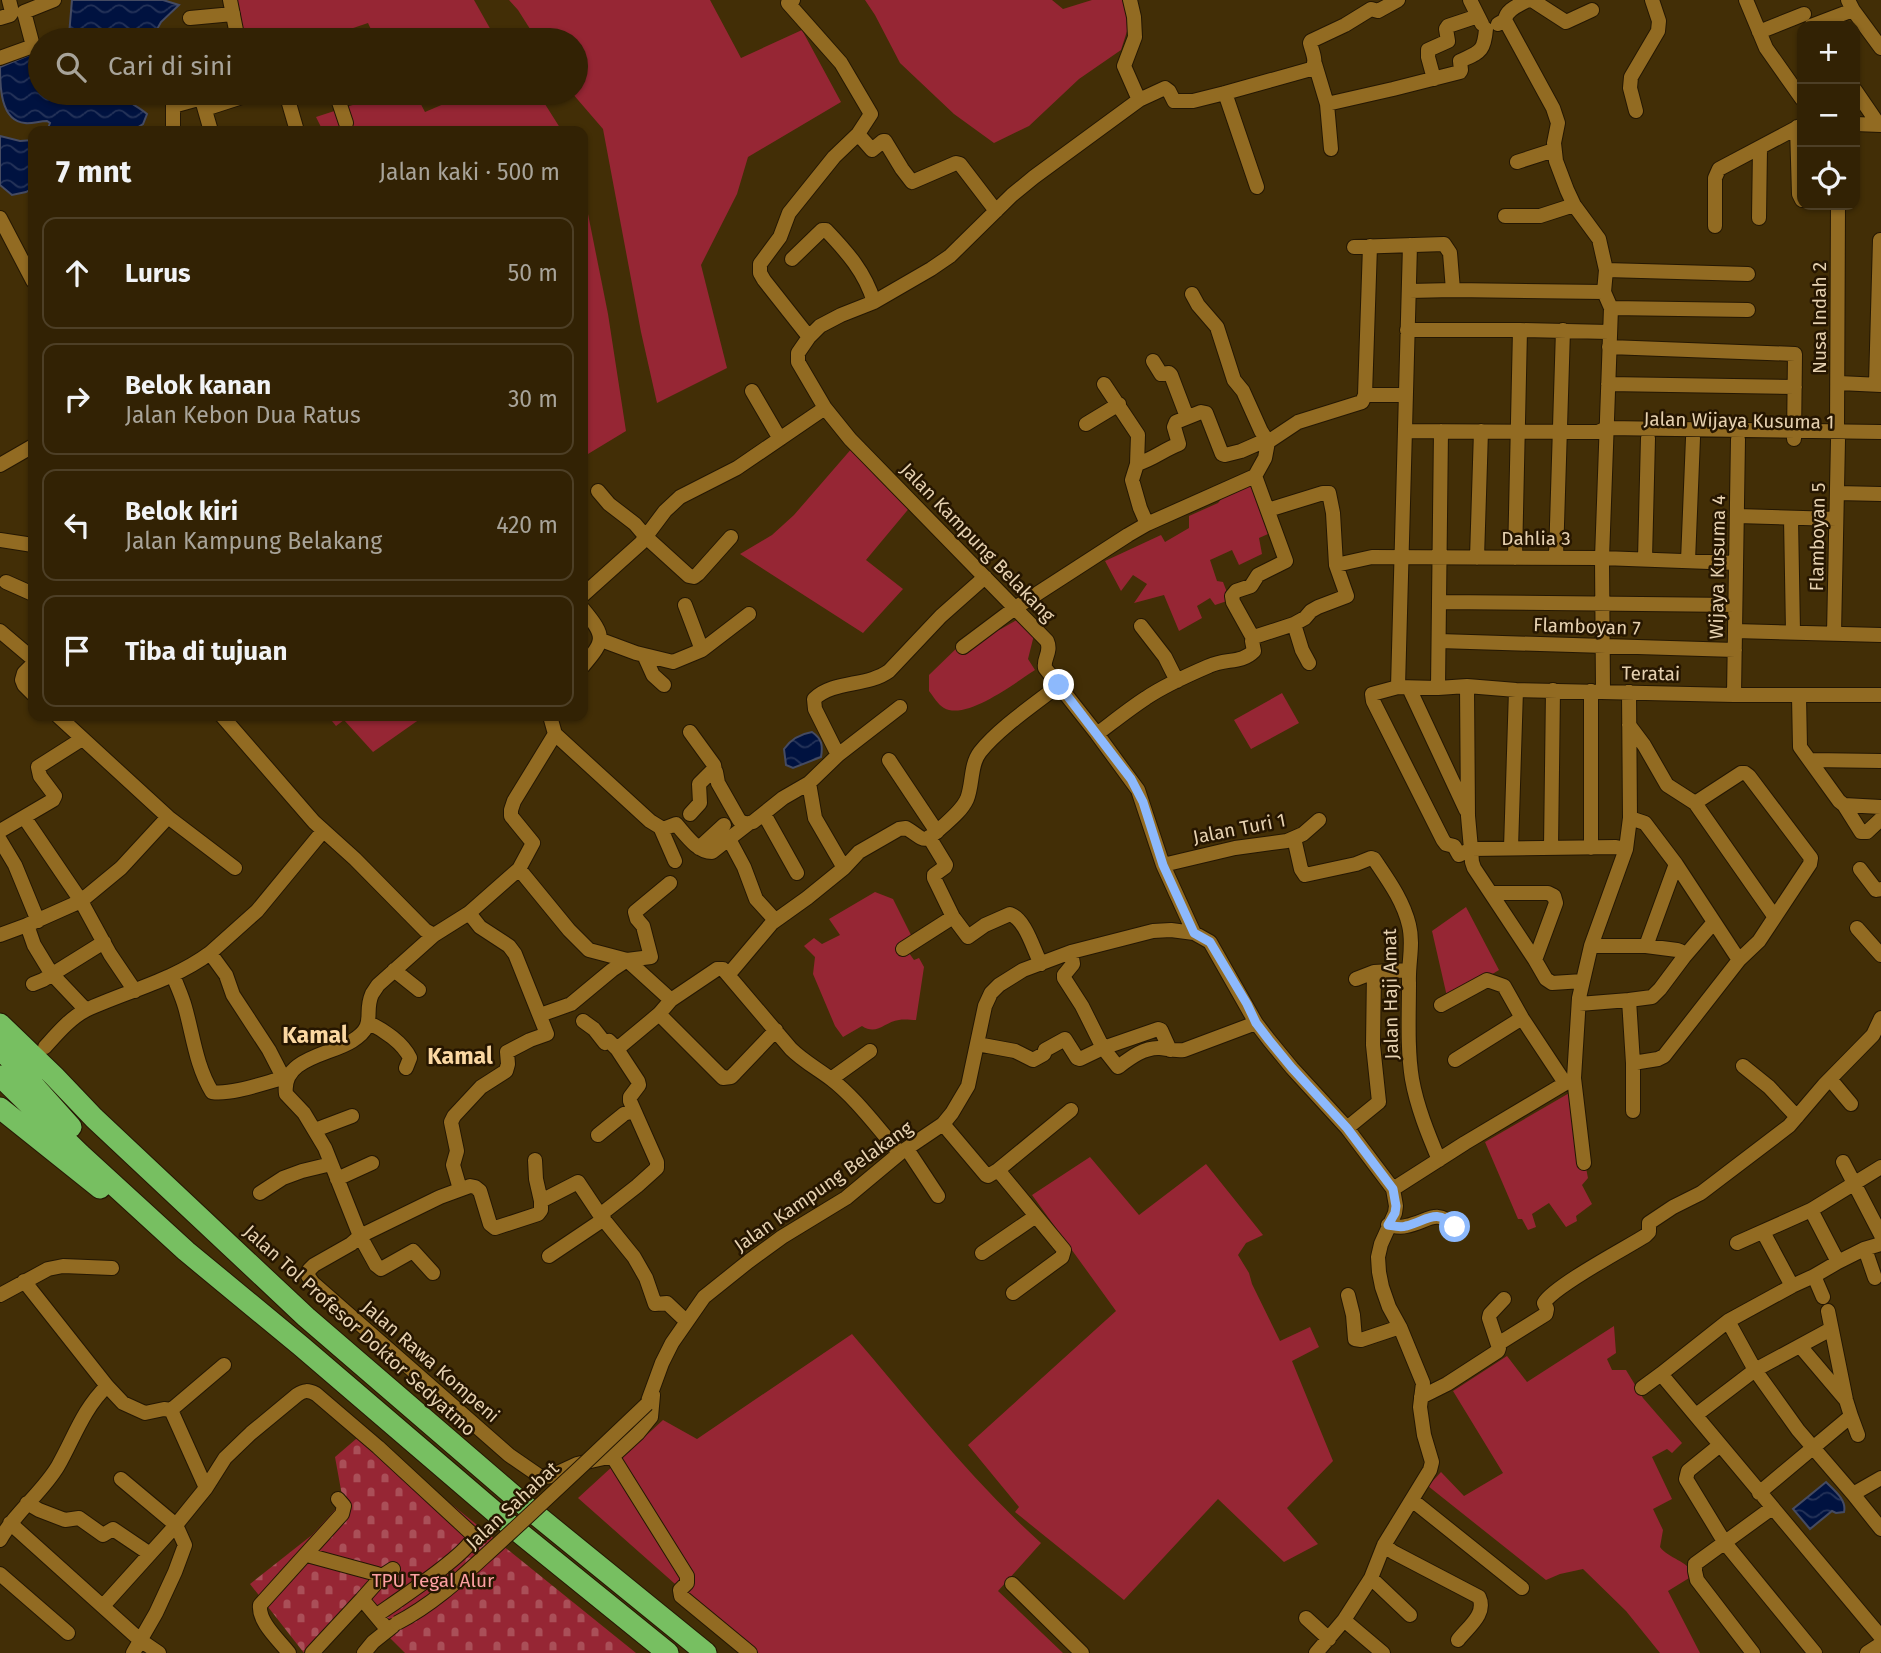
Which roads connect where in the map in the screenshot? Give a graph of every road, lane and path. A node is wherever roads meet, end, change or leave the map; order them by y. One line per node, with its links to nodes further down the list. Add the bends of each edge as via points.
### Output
1 (9, 0): 15 (street, via 12,12)
2 (54, 0): 18 (street, via 24,12)
3 (1130, 0): 30 (street, via 1135,37 1124,66)
4 (1398, 0): 25 (street, via 1311,41)
5 (1471, 0): 13 (street)
6 (1530, 0): 12 (street, via 1566,22); 17 (street, via 1509,11)
7 (1652, 0): 36 (street, via 1658,32 1631,77)
8 (1746, 0): 21 (street)
9 (788, 1): 44 (street, via 841,64 871,112)
10 (1851, 5): 14 (street); 23 (street)
11 (232, 7): 16 (street); 19 (street)
12 (1592, 10)
13 (1478, 16): 20 (street); 26 (street, via 1448,26 1448,41 1428,50)
14 (1806, 16): 21 (street)
15 (0, 18)
16 (190, 18)
17 (1505, 20): 20 (street); 47 (street, via 1553,108 1558,128)
18 (28, 28)
19 (236, 28)
20 (1486, 29): 26 (street, via 1482,49 1460,61 1460,72)
21 (1759, 32): 27 (street)
22 (28, 48): 24 (street)
23 (1881, 48)
24 (0, 58)
25 (1315, 64): 28 (street, via 1311,69); 31 (street)
26 (1434, 79): 31 (street)
27 (1797, 92)
28 (1225, 93): 30 (street, via 1176,102 1165,88); 49 (street)
29 (1860, 97): 39 (street)
30 (1139, 100): 52 (street)
31 (1327, 104): 46 (street)
32 (174, 105): 40 (street)
33 (203, 105): 41 (street)
34 (289, 105): 42 (street)
35 (340, 105): 37 (street)
36 (1636, 111)
37 (346, 123)
38 (1860, 124): 39 (street)
39 (1880, 125)
40 (173, 126)
41 (210, 126)
42 (296, 126)
43 (1797, 127): 45 (street)
44 (858, 134): 52 (street, via 872,150 885,141 912,182 960,164); 76 (street, via 789,213 780,237 760,264 764,280)
45 (1760, 148): 55 (street); 56 (street, via 1716,173)
46 (1331, 149)
47 (1554, 150): 48 (street); 50 (street)
48 (1517, 162)
49 (1257, 187)
50 (1574, 205): 53 (street, via 1540,216); 62 (street, via 1599,239)
51 (1838, 210): 79 (street, Nusa Indah 2)
52 (996, 211): 69 (street, via 950,256)
53 (1504, 216)
54 (0, 218): 63 (street)
55 (1759, 218)
56 (1715, 226)
57 (1880, 240): 82 (street)
58 (1410, 245): 59 (street); 65 (street, via 1447,247); 66 (street)
59 (1370, 246): 60 (street); 85 (street)
60 (1354, 247)
61 (792, 258): 69 (street, via 826,230 856,263)
62 (1606, 270): 64 (street); 67 (street)
63 (28, 271)
64 (1748, 274)
65 (1453, 290): 66 (street); 67 (street)
66 (1409, 291): 72 (street)
67 (1604, 292): 70 (street)
68 (1192, 294): 105 (street, via 1217,327 1234,380)
69 (874, 302): 76 (street, via 820,326)
70 (1611, 308): 71 (street); 75 (street)
71 (1748, 310)
72 (1407, 330): 73 (street); 86 (street)
73 (1520, 330): 74 (street); 94 (street)
74 (1563, 330): 75 (street); 95 (street)
75 (1609, 332): 77 (street)
76 (809, 337): 88 (street, Jalan Kampung Belakang, via 798,353 798,362)
77 (1609, 347): 81 (street); 83 (street, via 1792,353 1796,356)
78 (1153, 361): 89 (street, via 1161,374 1171,375)
79 (1839, 383): 82 (street); 99 (street, Nusa Indah 2)
80 (1104, 384): 87 (street)
81 (1608, 384): 83 (street); 97 (street)
82 (1879, 384)
83 (1796, 387): 98 (street)
84 (752, 391): 101 (street)
85 (1365, 395): 86 (street); 105 (street, via 1363,402 1298,422)
86 (1406, 395): 91 (street)
87 (1119, 404): 90 (street); 108 (street, via 1138,435)
88 (825, 408): 101 (street); 132 (street, Jalan Kampung Belakang)
89 (1187, 417): 105 (street, via 1206,414 1225,455); 108 (street, via 1175,424 1179,444)
90 (1086, 424)
91 (1405, 431): 92 (street, Jalan Wijaya Kusuma 1); 123 (street)
92 (1441, 431): 93 (street, Jalan Wijaya Kusuma 1); 124 (street)
93 (1481, 431): 94 (street, Jalan Wijaya Kusuma 1); 125 (street)
94 (1519, 432): 95 (street, Jalan Wijaya Kusuma 1); 126 (street)
95 (1561, 432): 97 (street, Jalan Wijaya Kusuma 1); 122 (street)
96 (1881, 432): 99 (street, Jalan Wijaya Kusuma 1)
97 (1604, 433): 98 (street, Jalan Wijaya Kusuma 1); 100 (street, Jalan Wijaya Kusuma 1); 127 (street)
98 (1794, 435): 99 (street, Jalan Wijaya Kusuma 1); 103 (street, Jalan Wijaya Kusuma 1)
99 (1838, 436): 104 (street, Jalan Wijaya Kusuma 1); 111 (street, Flamboyan 5)
100 (1648, 438): 102 (street, Jalan Wijaya Kusuma 1); 128 (street)
101 (780, 439): 118 (street, via 737,468 680,497)
102 (1693, 439): 103 (street, Jalan Wijaya Kusuma 1); 129 (street)
103 (1738, 439): 114 (street, Wijaya Kusuma 4)
104 (1881, 440)
105 (1267, 441): 109 (street, via 1265,458)
106 (28, 448): 107 (street)
107 (1, 462)
108 (1137, 464): 117 (street, via 1132,484)
109 (1255, 476): 113 (street); 117 (street)
110 (597, 491): 118 (street)
111 (1837, 493): 112 (street); 116 (street, Flamboyan 5)
112 (1881, 494)
113 (1268, 510): 131 (street, via 1329,494); 150 (street, via 1286,562 1258,575 1251,586 1232,596)
114 (1737, 516): 115 (street); 130 (street, Wijaya Kusuma 4)
115 (1791, 518): 116 (street); 147 (street)
116 (1836, 519): 148 (street, Flamboyan 5)
117 (1147, 524): 140 (street)
118 (646, 537): 119 (street, via 694,577); 134 (street)
119 (731, 537)
120 (0, 540): 121 (street)
121 (28, 544)
122 (1556, 557): 126 (street, Dahlia 3); 127 (street, Dahlia 3)
123 (1401, 558): 124 (street, Dahlia 3); 131 (street, Dahlia 3, via 1372,557); 166 (street)
124 (1440, 558): 125 (street, Dahlia 3); 136 (street)
125 (1477, 558): 126 (street, Dahlia 3)
126 (1515, 558)
127 (1602, 558): 128 (street, Dahlia 3); 137 (street)
128 (1645, 559): 129 (street, Dahlia 3)
129 (1688, 561): 130 (street, Dahlia 3)
130 (1736, 563): 139 (street, Wijaya Kusuma 4)
131 (1336, 565): 143 (street, via 1347,596 1318,607)
132 (985, 577): 140 (street, Jalan Kampung Belakang); 185 (street, via 881,677 814,699 814,709)
133 (6, 582): 135 (street)
134 (588, 590)
135 (28, 592)
136 (1440, 602): 137 (street); 152 (street)
137 (1602, 603): 139 (street); 153 (street)
138 (685, 605): 155 (street)
139 (1735, 605): 146 (street, Wijaya Kusuma 4)
140 (1015, 608): 154 (street); 164 (street, Jalan Kampung Belakang, via 1048,641 1044,667)
141 (749, 614): 155 (street)
142 (588, 616): 151 (street)
143 (1294, 624): 150 (street); 160 (street)
144 (1141, 626): 162 (street)
145 (0, 631): 157 (street)
146 (1735, 631): 147 (street); 156 (street, Wijaya Kusuma 4)
147 (1793, 632): 148 (street)
148 (1834, 634): 149 (street)
149 (1881, 635)
150 (1253, 638): 162 (street, via 1252,654 1221,660)
151 (601, 640): 158 (street); 159 (street)
152 (1439, 641): 153 (street, Flamboyan 7); 167 (street)
153 (1602, 646): 156 (street, Flamboyan 7); 171 (street)
154 (963, 647)
155 (702, 650): 158 (street, via 669,663)
156 (1734, 650): 173 (street, Wijaya Kusuma 4)
157 (28, 655)
158 (644, 655): 163 (street, via 653,675)
159 (588, 660)
160 (1309, 663)
161 (28, 669): 168 (street, via 22,680)
162 (1177, 681): 183 (street)
163 (664, 685)
164 (1059, 685): 183 (street, Jalan Kampung Belakang); 207 (street, via 981,751 963,805)
165 (1468, 686): 167 (street, Teratai); 169 (street, Teratai); 196 (street)
166 (1409, 688): 167 (street, Teratai); 196 (street); 213 (street, via 1374,692 1373,701 1443,841 1459,855)
167 (1438, 688)
168 (28, 689)
169 (1516, 690): 170 (street, Teratai); 210 (street)
170 (1553, 690): 171 (street, Teratai); 211 (street)
171 (1597, 691): 172 (street, Teratai); 212 (street)
172 (1629, 692): 173 (street, Teratai); 180 (street)
173 (1734, 695): 175 (street, Teratai)
174 (1881, 695): 175 (street, Teratai)
175 (1799, 696): 187 (street, via 1799,743)
176 (900, 707): 185 (street)
177 (68, 721): 184 (street)
178 (226, 721): 205 (street)
179 (551, 721): 182 (street)
180 (1629, 725): 191 (street, via 1667,785); 199 (street)
181 (690, 732): 189 (street)
182 (555, 734): 203 (street); 220 (street, via 510,810 533,843)
183 (1097, 734): 217 (street, Jalan Kampung Belakang, via 1138,790)
184 (82, 739): 197 (street, via 38,767 55,796); 198 (street)
185 (838, 755): 190 (street)
186 (889, 760): 207 (street)
187 (1811, 760): 188 (street); 192 (street)
188 (1881, 761)
189 (715, 771): 194 (street, via 699,784 700,803); 202 (street, via 739,820)
190 (809, 783): 195 (street); 219 (street, via 815,818)
191 (1695, 803): 228 (street); 228 (street, via 1745,773 1811,858)
192 (1844, 805): 193 (street); 200 (street, via 1861,832)
193 (1881, 807)
194 (690, 814)
195 (764, 814): 202 (street); 222 (street)
196 (1468, 816): 213 (street)
197 (24, 817): 204 (street); 226 (street)
198 (168, 817): 218 (street); 226 (street, via 121,868)
199 (1630, 818): 214 (street); 216 (street, via 1645,823)
200 (1881, 819)
201 (1319, 820): 208 (street, Jalan Turi 1)
202 (748, 824): 206 (street)
203 (661, 829): 206 (street, via 676,824 699,848); 215 (street)
204 (0, 831)
205 (323, 831): 236 (street); 242 (street, via 257,911)
206 (726, 832): 230 (street, via 756,899)
207 (933, 835): 219 (street, via 920,839 906,828 899,829 859,852); 229 (street, via 946,865 934,877)
208 (1294, 838): 217 (street, Jalan Turi 1); 250 (street, Jalan Haji Amat, via 1305,874 1374,859 1409,922 1412,951)
209 (0, 839): 232 (street, via 15,865)
210 (1511, 848): 211 (street); 213 (street)
211 (1551, 848): 212 (street)
212 (1591, 848): 214 (street)
213 (1471, 849): 225 (street, via 1472,862)
214 (1626, 849): 238 (street)
215 (675, 861)
216 (1676, 864): 231 (street); 239 (street)
217 (1163, 865): 234 (street, Jalan Kampung Belakang)
218 (236, 868)
219 (844, 868): 230 (street)
220 (519, 869): 227 (street); 245 (street, via 589,950)
221 (1860, 869): 224 (street, via 1876,890)
222 (797, 873)
223 (670, 883): 245 (street, via 635,912 651,957)
224 (1881, 889)
225 (1491, 893): 246 (street); 246 (street, via 1554,896 1556,903)
226 (81, 901): 232 (street); 237 (street)
227 (469, 913): 236 (street); 266 (street, via 515,954)
228 (1774, 916): 247 (street, via 1759,941)
229 (953, 917): 240 (street); 248 (street, via 970,937 985,925 1014,915)
230 (775, 920): 253 (street)
231 (1714, 922): 244 (street); 247 (street)
232 (33, 923): 235 (street); 252 (street, via 34,945)
233 (1857, 929): 243 (street)
234 (1194, 933): 241 (street, Jalan Kampung Belakang, via 1153,931); 271 (street, Jalan Kampung Belakang, via 1214,946)
235 (0, 935)
236 (434, 935): 249 (street)
237 (104, 942): 252 (street); 259 (street)
238 (1591, 946): 239 (street); 256 (street)
239 (1646, 946): 244 (street, via 1678,950)
240 (903, 949)
241 (1071, 952): 248 (street, Jalan Kampung Belakang); 277 (street, via 1073,964 1064,978)
242 (209, 953): 254 (street); 288 (street)
243 (1881, 955)
244 (1684, 957): 261 (street, via 1652,997)
245 (627, 960): 260 (street); 266 (street, via 571,1004)
246 (1535, 960): 256 (street, via 1549,982)
247 (1739, 960): 282 (street, via 1664,1056)
248 (1041, 964): 274 (street, Jalan Kampung Belakang, via 1014,975 991,993)
249 (394, 970): 258 (street); 270 (street, via 371,995)
250 (1407, 970): 251 (street); 303 (street, Jalan Haji Amat, via 1412,1079)
251 (1374, 972): 255 (street); 298 (street, via 1373,1045 1379,1102)
252 (51, 973): 257 (street); 264 (street)
253 (729, 974): 260 (street, via 717,969); 273 (street)
254 (173, 975): 259 (street); 288 (street, via 212,1092)
255 (1356, 979)
256 (1583, 981): 262 (street)
257 (33, 984)
258 (419, 990)
259 (135, 991): 264 (street)
260 (671, 1000): 265 (street)
261 (1629, 1000): 262 (street); 282 (street)
262 (1579, 1004): 289 (street)
263 (1441, 1005): 268 (street, via 1487,980 1504,986)
264 (86, 1010): 275 (street)
265 (659, 1014): 273 (street, via 723,1078 732,1077); 278 (street)
266 (540, 1015): 312 (street, via 547,1034 507,1052 506,1071 481,1087 454,1115 451,1122 457,1151 453,1165)
267 (1881, 1017): 287 (street, via 1873,1035)
268 (1522, 1018): 281 (street); 289 (street)
269 (583, 1021): 278 (street)
270 (369, 1023): 284 (street, via 407,1053 410,1058); 288 (street, via 353,1041 302,1063)
271 (1256, 1023): 279 (street, via 1184,1050); 298 (street, Jalan Kampung Belakang)
272 (0, 1024): 405 (highway, Jalan Tol Profesor Doktor Sedyatmo, via 306,1317 529,1509)
273 (776, 1030): 286 (street, via 802,1060)
274 (977, 1044): 277 (street, via 1015,1051 1033,1060 1065,1039 1080,1059); 297 (street, Jalan Kampung Belakang, via 968,1086)
275 (46, 1047)
276 (0, 1048): 320 (highway)
277 (1103, 1048): 279 (street, via 1118,1067 1148,1050); 279 (street, via 1157,1029)
278 (617, 1049): 292 (street, via 638,1081 630,1099)
279 (1170, 1050)
280 (870, 1051): 286 (street)
281 (1455, 1060)
282 (1633, 1063): 294 (street)
283 (1743, 1066): 296 (street)
284 (405, 1068)
285 (0, 1076): 320 (highway)
286 (831, 1079): 301 (street)
287 (1830, 1079): 290 (street); 296 (street)
288 (285, 1080): 299 (street, via 288,1098)
289 (1570, 1081): 303 (street); 305 (street)
290 (1851, 1104)
291 (0, 1108): 329 (highway, via 80,1174)
292 (634, 1110): 300 (street); 319 (street, via 657,1168)
293 (1070, 1110): 309 (street)
294 (1633, 1111)
295 (352, 1116): 299 (street)
296 (1797, 1117): 347 (street, via 1701,1194 1649,1223 1645,1236 1547,1297 1546,1314)
297 (943, 1124): 301 (street, Jalan Kampung Belakang); 309 (street, via 985,1175)
298 (1347, 1128): 313 (street, Jalan Kampung Belakang)
299 (315, 1130): 307 (street)
300 (598, 1135)
301 (903, 1151): 315 (street); 343 (street, Jalan Kampung Belakang, via 846,1198 723,1281)
302 (535, 1160): 316 (street)
303 (1439, 1160): 313 (street)
304 (372, 1163): 310 (street)
305 (1584, 1163)
306 (1843, 1163): 311 (street)
307 (331, 1164): 310 (street); 314 (street, via 283,1178)
308 (1881, 1167): 311 (street)
309 (998, 1170): 318 (street)
310 (337, 1179): 325 (street)
311 (1854, 1183): 317 (street); 324 (street)
312 (460, 1189): 316 (street, via 478,1188 495,1228 537,1214); 325 (street)
313 (1393, 1189): 321 (street, via 1396,1206)
314 (260, 1193)
315 (938, 1196)
316 (541, 1201): 319 (street, via 578,1182)
317 (1811, 1210): 323 (street); 332 (street)
318 (1036, 1216): 330 (street); 339 (street, via 1064,1253)
319 (602, 1217): 331 (street); 343 (street, via 639,1265 655,1304 667,1303)
320 (158, 1225): 329 (highway)
321 (1388, 1225): 322 (street, via 1407,1226 1436,1216); 345 (street, via 1378,1256 1379,1272)
322 (1455, 1227)
323 (1763, 1232): 326 (street); 338 (street)
324 (1881, 1235)
325 (360, 1236): 334 (street, via 381,1269 413,1251); 363 (street, Jalan Rawa Kompeni, via 309,1269 308,1276 509,1455 545,1477)
326 (1737, 1243)
327 (1881, 1244): 328 (street)
328 (1865, 1249): 332 (street); 336 (street)
329 (186, 1251): 404 (highway)
330 (982, 1253)
331 (549, 1256)
332 (1838, 1262): 335 (street)
333 (112, 1268): 337 (street, via 63,1266)
334 (433, 1273)
335 (1814, 1276): 338 (street); 346 (street)
336 (1875, 1279)
337 (24, 1281): 340 (street); 352 (street)
338 (1792, 1286): 344 (street)
339 (1013, 1293)
340 (0, 1295)
341 (1348, 1295): 345 (street, via 1355,1339)
342 (1504, 1299): 347 (street, via 1489,1318)
343 (686, 1321): 354 (street, Jalan Kampung Belakang, via 662,1363)
344 (1728, 1321): 350 (street); 351 (street)
345 (1400, 1327): 355 (street, via 1423,1384)
346 (1831, 1329): 348 (street); 356 (street)
347 (1498, 1344): 355 (street, via 1496,1354)
348 (1800, 1346): 350 (street); 356 (street)
349 (224, 1365): 357 (street)
350 (1755, 1370): 358 (street); 362 (street)
351 (1661, 1374): 353 (street); 358 (street)
352 (107, 1386): 357 (street, via 122,1403 136,1410); 371 (street, via 95,1397 57,1467)
353 (1642, 1388)
354 (650, 1397): 363 (street, Jalan Kampung Belakang, via 651,1417); 393 (street, Jalan Sahabat, bridge, via 440,1596)
355 (1421, 1397): 370 (street, via 1424,1435 1433,1462)
356 (1846, 1400): 359 (street)
357 (171, 1410): 366 (street)
358 (1696, 1415): 361 (street)
359 (1851, 1416): 360 (street); 362 (street)
360 (1858, 1435)
361 (1720, 1445): 367 (street); 377 (street, via 1688,1471 1686,1479)
362 (1812, 1448): 367 (street); 368 (street)
363 (613, 1456): 406 (street, via 687,1576 681,1596)
364 (1881, 1478): 368 (street)
365 (121, 1479): 374 (street)
366 (206, 1488): 374 (street); 389 (street, via 225,1458 251,1433 304,1391 316,1394 473,1538 458,1555)
367 (1759, 1493): 372 (street)
368 (1853, 1494): 375 (street)
369 (338, 1499): 380 (street, via 344,1506 342,1514)
370 (1412, 1500): 378 (street); 386 (street)
371 (27, 1503): 373 (street); 379 (street, via 65,1520 79,1518 103,1535 113,1529)
372 (1772, 1508): 377 (street); 395 (street)
373 (10, 1523): 376 (street); 388 (street)
374 (176, 1525): 379 (street); 399 (street, via 185,1549)
375 (1881, 1529)
376 (0, 1540)
377 (1725, 1543): 410 (street, via 1695,1564 1695,1576); 411 (street)
378 (1384, 1545): 384 (street); 397 (street, via 1479,1597 1481,1612)
379 (150, 1554): 388 (street)
380 (307, 1555): 383 (street, via 375,1573); 401 (street, via 260,1605 261,1618)
381 (393, 1569): 383 (street)
382 (0, 1574): 394 (street)
383 (379, 1578): 387 (street)
384 (1371, 1578): 390 (street); 392 (street)
385 (1012, 1584): 407 (street)
386 (1522, 1588)
387 (362, 1598): 389 (street); 402 (street)
388 (103, 1606): 399 (street)
389 (377, 1615): 393 (street)
390 (1410, 1615)
391 (1306, 1618): 396 (street)
392 (1344, 1620): 396 (street); 409 (street)
393 (392, 1626): 403 (street, Jalan Sahabat)
394 (68, 1633)
395 (1881, 1637)
396 (1329, 1639): 408 (street)
397 (1458, 1640)
398 (1881, 1644): 412 (street)
399 (136, 1647): 400 (street)
400 (159, 1653)
401 (289, 1653)
402 (312, 1653)
403 (364, 1653)
404 (668, 1653)
405 (706, 1653)
406 (750, 1653)
407 (1083, 1653)
408 (1317, 1653)
409 (1383, 1653)
410 (1753, 1653)
411 (1815, 1653)
412 (1867, 1653)

